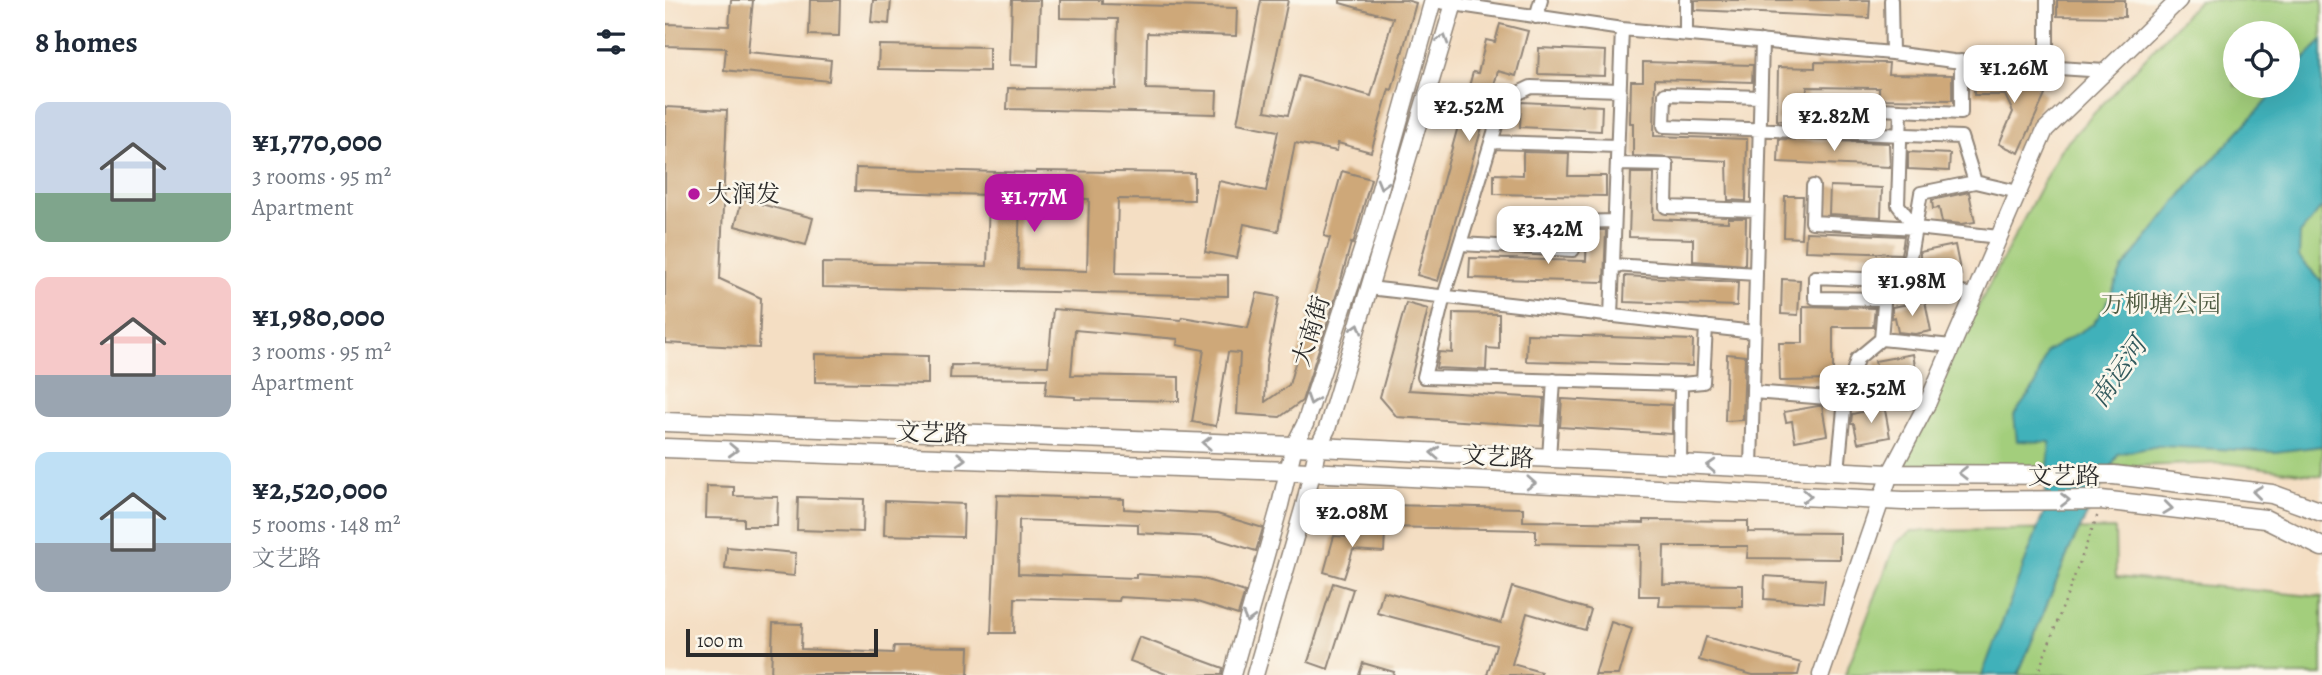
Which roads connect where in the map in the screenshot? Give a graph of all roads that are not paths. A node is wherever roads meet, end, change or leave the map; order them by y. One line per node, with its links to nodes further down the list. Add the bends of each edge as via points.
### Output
1 (1541, 0): 8 (street)
2 (1686, 0): 10 (street)
3 (1891, 0): 12 (street)
4 (2047, 0): 14 (street)
5 (2179, 0): 15 (street)
6 (1433, 1): 7 (street); 53 (street, 大南街, one-way to 53, via 1368,232)
7 (1454, 3): 8 (street); 38 (street, 大南街, one-way to 7)
8 (1536, 17): 9 (street)
9 (1622, 29): 10 (street); 16 (street)
10 (1685, 34): 11 (street)
11 (1762, 41): 12 (street); 17 (street)
12 (1892, 53): 13 (street)
13 (1961, 61): 14 (street); 19 (street)
14 (2047, 67): 15 (street)
15 (2105, 71): 29 (street, via 2045,130)
16 (1619, 90): 24 (street, via 1531,87 1504,100); 25 (street)
17 (1760, 97): 20 (street); 20 (street, via 1665,94 1664,126)
18 (1901, 110): 19 (street); 21 (street, via 1820,106); 22 (street)
19 (1961, 113): 23 (street)
20 (1759, 130): 21 (street); 30 (street)
21 (1819, 132): 22 (street)
22 (1900, 135): 23 (street); 32 (street, via 1898,205)
23 (1961, 137): 27 (street)
24 (1491, 142): 25 (street); 34 (street)
25 (1617, 146): 26 (street)
26 (1616, 164): 30 (street, via 1667,165 1666,207); 31 (street)
27 (1975, 182): 29 (street); 32 (street, via 1921,193)
28 (1813, 186): 32 (street, via 1812,222)
29 (2018, 192): 33 (street)
30 (1757, 210): 36 (street)
31 (1614, 221): 34 (street, via 1575,222 1573,250); 35 (street)
32 (1916, 228): 33 (street); 37 (street, via 1910,257)
33 (1999, 237): 39 (street)
34 (1460, 244): 40 (street)
35 (1612, 265): 36 (street); 42 (street)
36 (1756, 274): 44 (street)
37 (1886, 281): 39 (street); 41 (street); 41 (street, via 1815,277 1815,298)
38 (1369, 288): 40 (street); 54 (street, 大南街, one-way to 38)
39 (1973, 295): 46 (street)
40 (1444, 296): 42 (street); 47 (street, via 1424,377)
41 (1885, 299): 45 (street)
42 (1611, 316): 43 (street)
43 (1706, 327): 44 (street); 48 (street, via 1703,382)
44 (1754, 332): 49 (street)
45 (1881, 339): 46 (street); 50 (street, via 1857,359)
46 (1952, 346): 51 (street)
47 (1554, 380): 48 (street); 56 (street)
48 (1681, 384): 57 (street)
49 (1753, 392): 50 (street); 58 (street)
50 (1845, 399): 51 (street); 60 (street)
51 (1928, 402): 62 (street)
52 (665, 422): 53 (main road, 文艺路, one-way to 52)
53 (1294, 446): 54 (main road, 文艺路); 59 (street, 大南街)
54 (1318, 447): 56 (main road, 文艺路, one-way to 54); 61 (street, 大南街)
55 (665, 448): 59 (main road, 文艺路, one-way to 59)
56 (1549, 458): 57 (main road, 文艺路)
57 (1680, 464): 58 (main road, 文艺路, one-way to 57)
58 (1751, 468): 60 (main road, 文艺路)
59 (1288, 471): 61 (main road, 文艺路); 66 (street, 大南街, one-way to 66)
60 (1837, 471): 62 (main road, 文艺路)
61 (1312, 472): 63 (main road, 文艺路, one-way to 63); 67 (street, 大南街)
62 (1890, 474): 63 (street); 64 (main road, 文艺路, one-way to 62, via 2272,494 2111,475)
63 (1879, 500): 65 (main road, 文艺路, one-way to 65, via 2102,500 2265,519); 68 (street)
64 (2322, 512)
65 (2322, 547)
66 (1232, 675)
67 (1255, 675)
68 (1821, 675)

